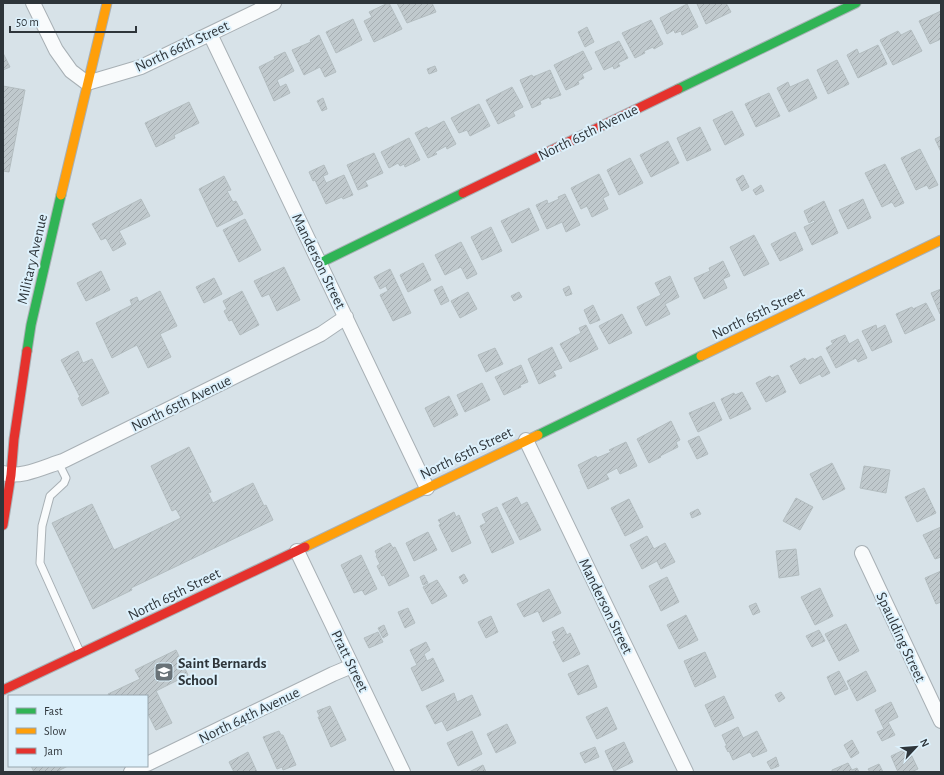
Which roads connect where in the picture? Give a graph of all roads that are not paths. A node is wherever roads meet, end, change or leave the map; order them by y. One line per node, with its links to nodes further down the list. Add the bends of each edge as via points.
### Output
1 (33, 3): 6 (street, via 56,50 71,71)
2 (107, 3): 6 (street, Military Avenue)
3 (274, 3): 5 (street, North 66th Street)
4 (856, 3): 8 (street, North 65th Avenue)
5 (210, 34): 6 (street, North 66th Street, via 141,67); 8 (street, Manderson Street)
6 (87, 83): 12 (street, Military Avenue, via 31,325)
7 (941, 240): 10 (street, North 65th Street)
8 (320, 263): 9 (street, Manderson Street)
9 (346, 317): 11 (street, North 65th Avenue, via 314,337); 13 (street, Manderson Street)
10 (526, 440): 13 (street, North 65th Street); 25 (street, Manderson Street)
11 (58, 462): 12 (street, North 65th Avenue, via 40,469); 17 (lane, via 66,478 50,496 42,526 40,562)
12 (7, 474): 14 (street, Military Avenue)
13 (427, 488): 15 (street, North 65th Street)
14 (3, 525)
15 (297, 551): 17 (street, North 65th Street); 18 (street, Pratt Street)
16 (862, 553): 20 (street, Spaulding Street)
17 (81, 654): 19 (street, North 65th Street)
18 (352, 666): 21 (street, North 64th Avenue); 24 (street, Pratt Street)
19 (3, 690)
20 (941, 721)
21 (148, 764)
22 (141, 767): 23 (street)
23 (131, 772)
24 (403, 772)
25 (686, 772)

